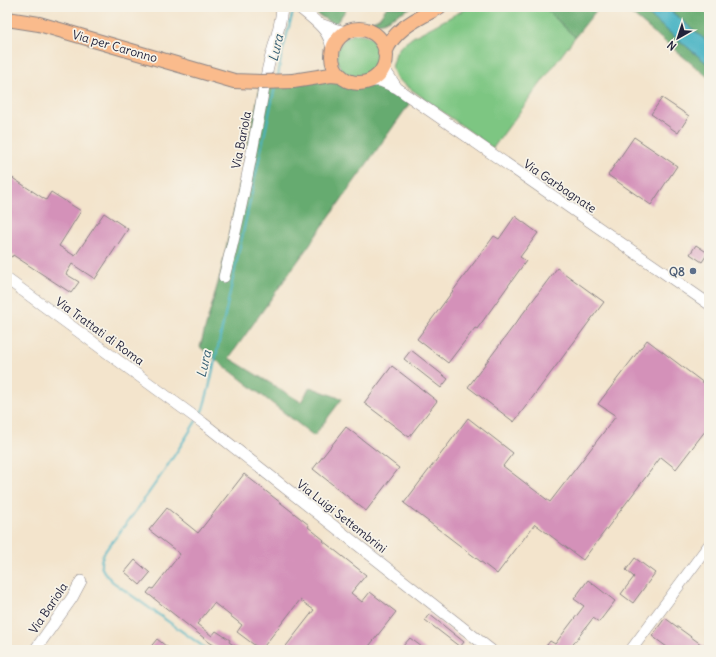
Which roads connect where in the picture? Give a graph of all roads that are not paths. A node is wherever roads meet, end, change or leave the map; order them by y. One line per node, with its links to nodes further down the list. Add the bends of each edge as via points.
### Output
1 (282, 7): 15 (street, Via Bariola)
2 (439, 7): 6 (main road)
3 (301, 9): 5 (street)
4 (7, 19): 12 (main road, Via per Caronno, bridge, via 39,24 234,81)
5 (316, 22): 7 (street); 9 (street, via 329,36)
6 (407, 26): 8 (main road); 10 (main road, via 391,40)
7 (347, 32): 8 (main road, via 360,30); 9 (main road, via 337,40)
8 (372, 33): 10 (main road, via 383,45)
9 (332, 52): 11 (main road, via 334,65); 12 (main road, via 327,65 321,70)
10 (384, 60): 13 (main road, via 380,73); 14 (street, Via Garbagnate)
11 (341, 76): 12 (main road); 13 (main road, via 354,82)
12 (298, 80)
13 (369, 81): 14 (street, Via Garbagnate, via 380,81)
14 (397, 88): 17 (street, Via Garbagnate)
15 (224, 278)
16 (7, 279): 18 (street, Via Trattati di Roma)
17 (709, 304)
18 (177, 404): 22 (street, Via Luigi Settembrini)
19 (709, 546): 23 (street)
20 (81, 581): 21 (street, Via Bariola)
21 (35, 650)
22 (491, 650)
23 (631, 650)

